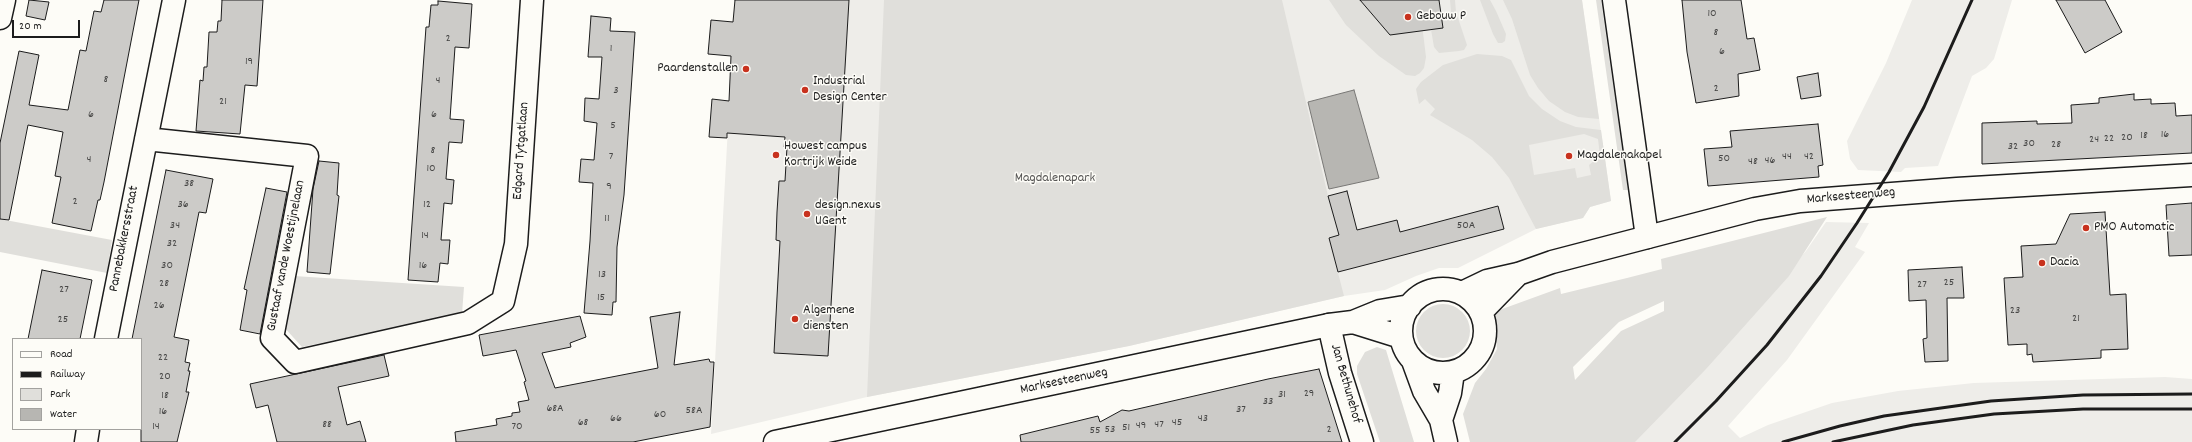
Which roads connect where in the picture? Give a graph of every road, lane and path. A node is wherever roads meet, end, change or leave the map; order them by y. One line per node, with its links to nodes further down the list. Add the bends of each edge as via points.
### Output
1 (4, 0): 5 (street)
2 (174, 0): 6 (street, Pannebakkersstraat)
3 (532, 0): 11 (street, Edgard Tytgatlaan, via 516,244)
4 (1614, 0): 8 (street)
5 (0, 18)
6 (146, 139): 11 (street, Gustaaf vande Woestijnelaan, via 307,156 272,338 294,362 468,323); 17 (street, Pannebakkersstraat)
7 (2192, 175): 8 (street, Marksesteenweg, via 1800,201 1755,209)
8 (1647, 237): 9 (street, Marksesteenweg, via 1552,262)
9 (1518, 274): 10 (street, Marksesteenweg, via 1486,281); 13 (street, Marksesteenweg)
10 (1462, 293): 12 (street, via 1450,289 1437,289 1424,293); 13 (street, via 1473,301)
11 (503, 301)
12 (1410, 306): 14 (street, Marksesteenweg, via 1380,311); 16 (street, via 1400,323)
13 (1481, 312): 19 (street, via 1485,326 1484,341 1478,355 1467,366)
14 (1353, 322): 15 (street, Marksesteenweg); 16 (street, Marksesteenweg)
15 (1329, 325): 23 (street, Marksesteenweg); 24 (street, Jan Bethunehof, via 1340,373)
16 (1401, 337): 18 (street, via 1405,350)
17 (106, 338)
18 (1413, 362): 19 (street, via 1438,373); 20 (street, via 1424,391)
19 (1453, 372): 20 (street, via 1450,394)
20 (1441, 420): 25 (street)
21 (88, 430): 22 (street)
22 (86, 442)
23 (775, 442)
24 (1362, 442)
25 (1446, 442)

